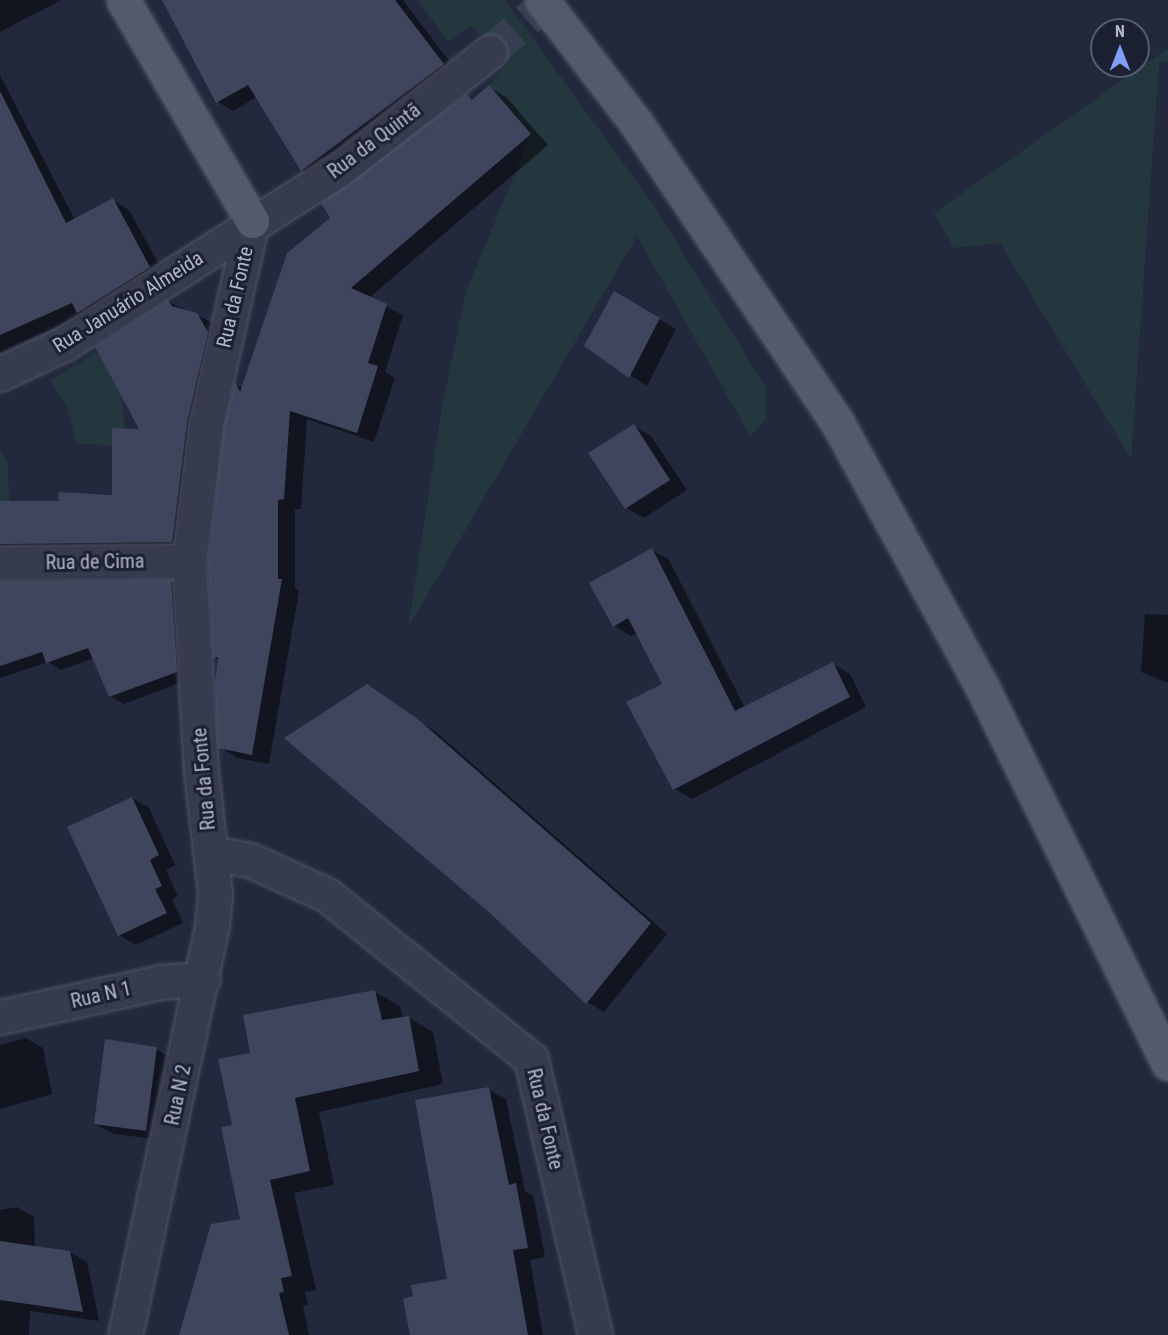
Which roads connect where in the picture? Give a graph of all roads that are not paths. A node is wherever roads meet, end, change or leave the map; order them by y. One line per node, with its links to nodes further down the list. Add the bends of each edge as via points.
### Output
1 (123, 0): 4 (main road)
2 (542, 0): 11 (main road, via 636,123 837,422 982,687)
3 (490, 52): 4 (street, Rua da Quintã, via 340,169)
4 (252, 221): 5 (street, Rua Januário Almeida, via 64,344); 6 (street, Rua da Fonte, via 206,424)
5 (0, 374)
6 (189, 561): 7 (street, Rua de Cima); 8 (street, Rua da Fonte, via 201,772)
7 (0, 563)
8 (211, 853): 9 (street, Rua N 2, via 215,894); 13 (street, Rua da Fonte, via 250,860 327,896 531,1059)
9 (203, 979): 10 (street, Rua N 1, via 160,982); 12 (street, Rua N 2)
10 (0, 1017)
11 (1168, 1064)
12 (125, 1335)
13 (595, 1335)

